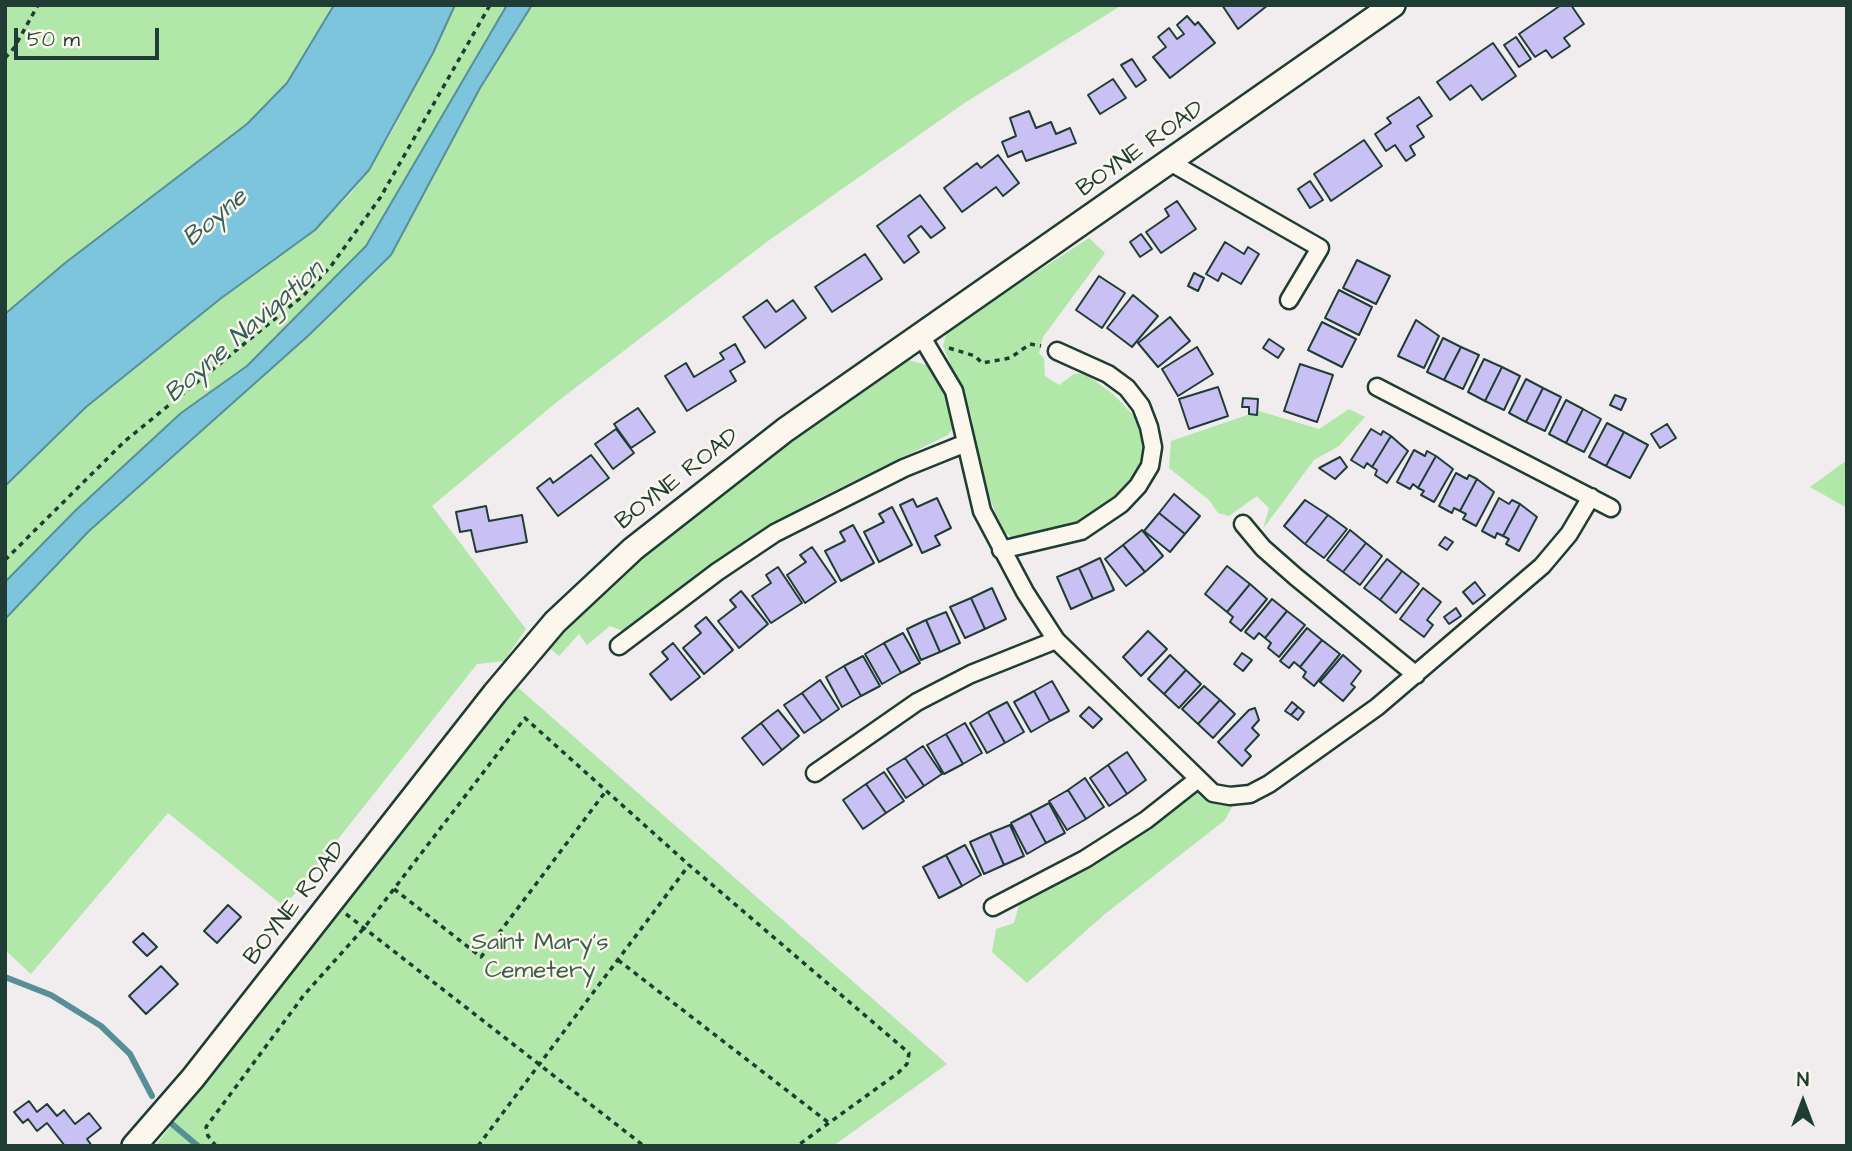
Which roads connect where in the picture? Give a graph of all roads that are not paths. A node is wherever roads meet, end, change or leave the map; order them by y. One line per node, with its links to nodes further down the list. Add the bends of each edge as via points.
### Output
1 (1393, 5): 2 (street, BOYNE ROAD)
2 (1170, 162): 3 (street, via 1320,248); 4 (street, BOYNE ROAD)
3 (1289, 300)
4 (925, 342): 7 (street, via 954,391); 18 (street, BOYNE ROAD, via 704,491 633,548 555,622)
5 (1057, 351): 11 (street, via 1127,388 1149,427 1150,466 1121,505 1081,531)
6 (1377, 387): 8 (street)
7 (965, 443): 11 (street, via 982,511); 13 (street, via 893,473 775,533)
8 (1591, 497): 9 (street); 14 (street, via 1542,566)
9 (1611, 508)
10 (1243, 524): 14 (street, via 1282,565)
11 (1001, 551): 12 (street)
12 (1056, 640): 15 (street, via 971,674 917,702); 16 (street)
13 (619, 646)
14 (1416, 675): 16 (street, via 1269,784 1230,796 1213,793)
15 (815, 773)
16 (1198, 779): 17 (street, via 1085,859)
17 (993, 907)
18 (134, 1146)

